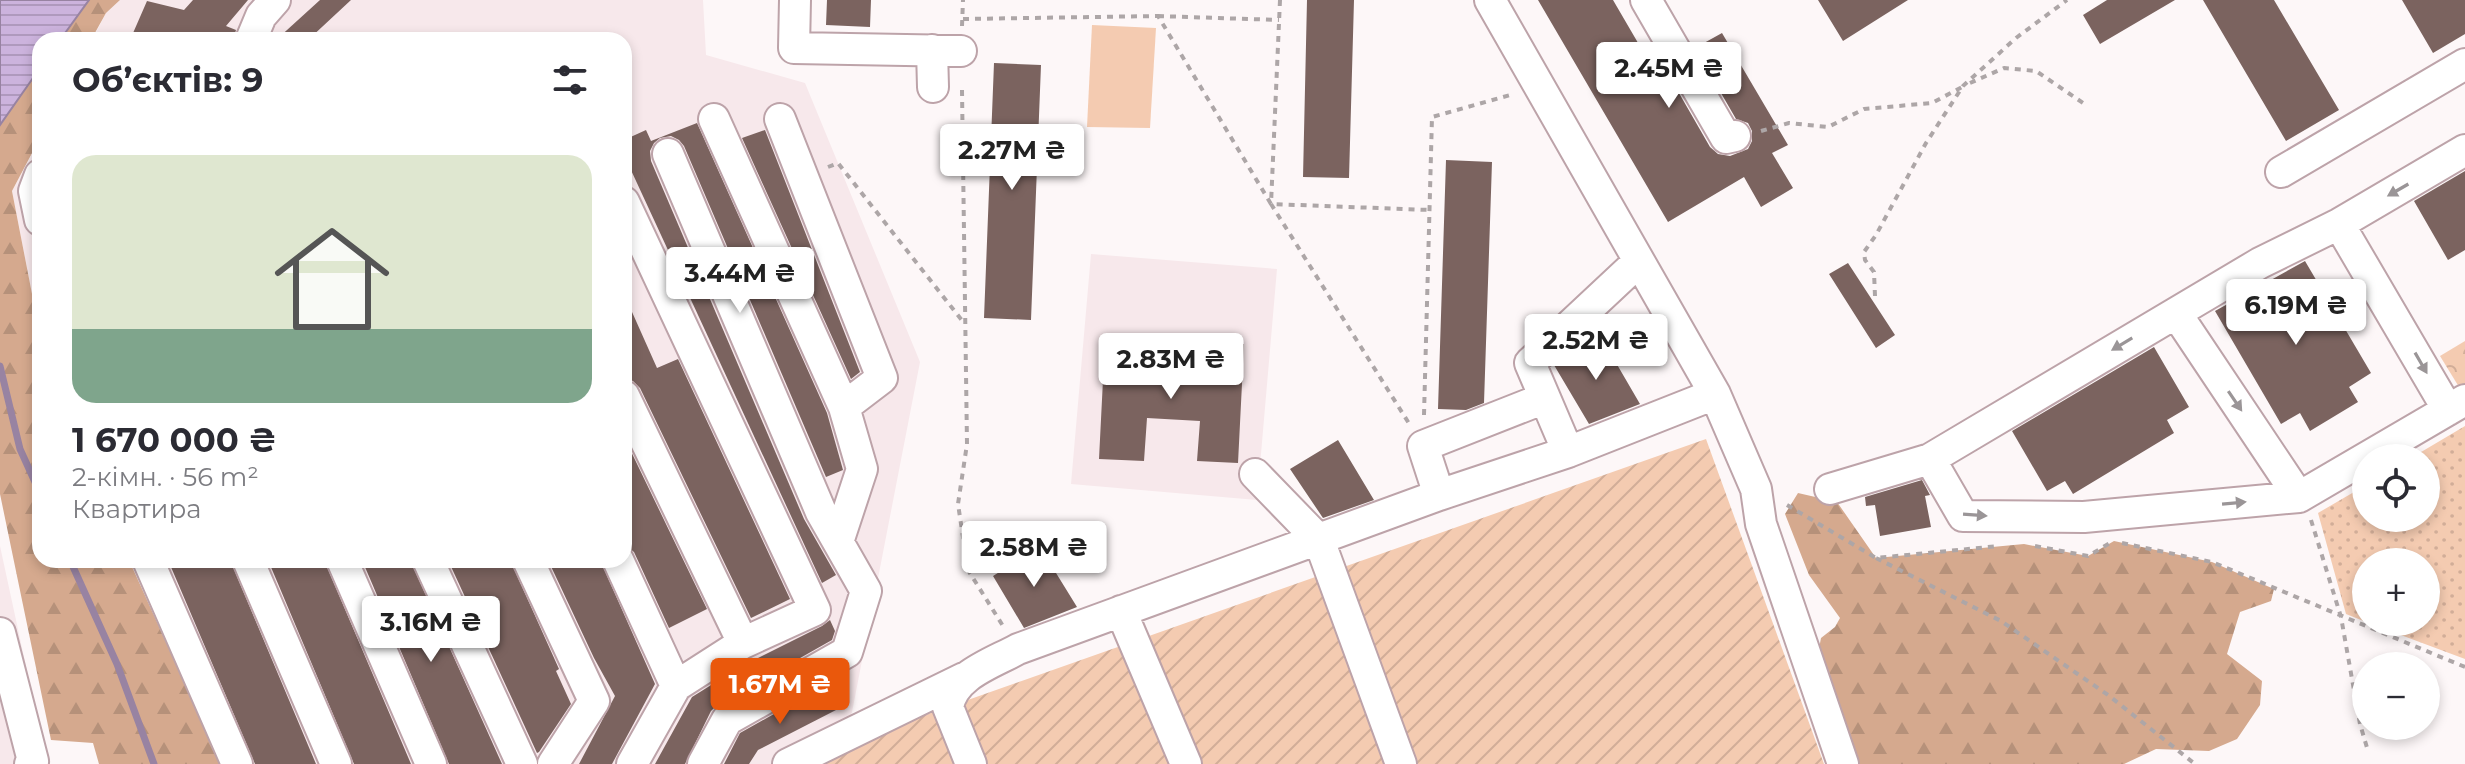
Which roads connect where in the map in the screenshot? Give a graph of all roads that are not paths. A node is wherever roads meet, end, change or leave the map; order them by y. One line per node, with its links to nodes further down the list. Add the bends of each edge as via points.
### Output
1 (275, 0): 5 (street)
2 (795, 0): 7 (street, via 794,48 947,50)
3 (1490, 0): 16 (street)
4 (1646, 0): 10 (street, via 1726,138)
5 (254, 32)
6 (2465, 64): 13 (street)
7 (933, 87)
8 (714, 119): 21 (street)
9 (780, 119): 21 (street, via 882,378)
10 (1735, 136)
11 (2465, 150): 15 (street, one-way to 15)
12 (668, 154): 30 (street)
13 (2281, 172)
14 (632, 219): 37 (street)
15 (2339, 224): 17 (street); 20 (street, one-way to 20)
16 (1639, 261): 18 (street); 19 (street, via 1530,363)
17 (2182, 310): 24 (street, one-way to 24); 28 (street, one-way to 28)
18 (1715, 394): 23 (street); 56 (street, via 1756,489 1761,524)
19 (1545, 398): 23 (street); 27 (street, via 1423,446)
20 (2457, 405): 28 (street)
21 (844, 407): 30 (street, via 862,469)
22 (632, 413): 41 (street)
23 (1568, 452): 27 (street)
24 (1930, 459): 26 (street); 28 (street, one-way to 28, via 1963,516 2084,517)
25 (1255, 474): 29 (street)
26 (1830, 489)
27 (1439, 495): 29 (street)
28 (2299, 497)
29 (1319, 540): 38 (street); 55 (street)
30 (838, 542): 39 (street, via 866,591)
31 (151, 568): 45 (street)
32 (251, 568): 46 (street)
33 (345, 568): 47 (street)
34 (432, 568): 48 (street)
35 (532, 568): 49 (street, via 594,701)
36 (622, 568): 43 (street)
37 (815, 610): 39 (street); 41 (street)
38 (1121, 611): 42 (street, via 1018,649); 54 (street)
39 (856, 621): 51 (street, via 847,652 727,720)
40 (0, 633): 44 (street)
41 (743, 643): 43 (street)
42 (969, 676): 52 (street); 53 (street, via 954,689 948,707)
43 (676, 686): 50 (street)
44 (30, 764)
45 (237, 764)
46 (336, 764)
47 (431, 764)
48 (522, 764)
49 (553, 764)
50 (632, 764)
51 (703, 764)
52 (788, 764)
53 (971, 764)
54 (1186, 764)
55 (1401, 764)
56 (1843, 764)

